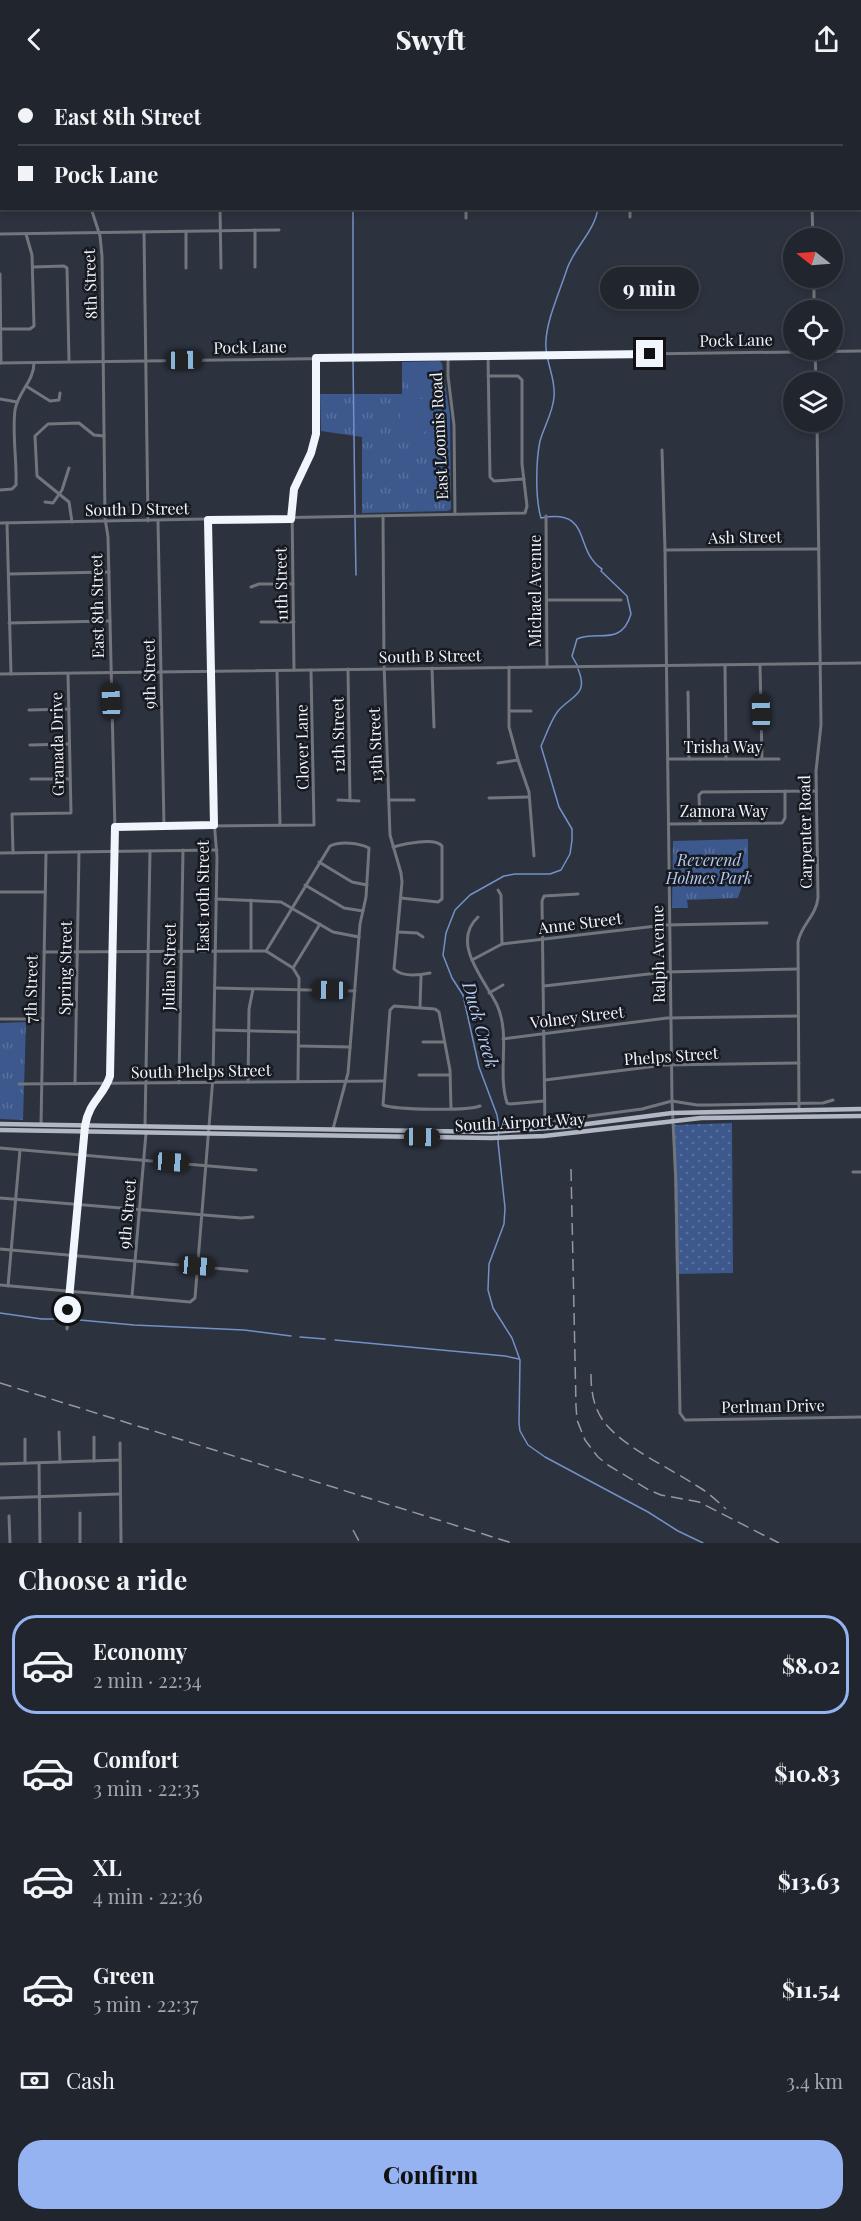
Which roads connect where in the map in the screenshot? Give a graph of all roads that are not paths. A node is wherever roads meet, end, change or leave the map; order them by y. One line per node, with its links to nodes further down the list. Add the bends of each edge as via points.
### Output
1 (92, 210): 13 (street, 8th Street)
2 (220, 210): 9 (street)
3 (466, 210): 7 (street)
4 (630, 210): 6 (street)
5 (812, 210): 8 (street)
6 (630, 217)
7 (466, 218)
8 (813, 228)
9 (220, 230): 10 (street); 12 (street); 20 (street)
10 (255, 230): 11 (street); 18 (street)
11 (279, 230)
12 (186, 231): 14 (street); 19 (street)
13 (98, 232): 14 (street); 15 (street); 30 (street, 8th Street)
14 (144, 232): 31 (street)
15 (26, 233): 16 (street); 17 (street)
16 (0, 234)
17 (33, 267): 22 (street, via 34,326); 29 (street, via 67,268)
18 (255, 267)
19 (186, 268)
20 (221, 268)
21 (0, 274): 22 (street)
22 (1, 329): 32 (street)
23 (783, 351): 26 (street, Pock Lane)
24 (843, 351): 25 (street, Pock Lane)
25 (861, 351)
26 (488, 356): 27 (street, Pock Lane); 34 (street)
27 (448, 357): 28 (street, Pock Lane); 47 (street, East Loomis Road)
28 (316, 358): 31 (street, Pock Lane); 50 (street, 11th Street, via 316,434 294,489)
29 (69, 361): 30 (street, Pock Lane); 33 (street, Pock Lane)
30 (104, 361): 31 (street, Pock Lane); 40 (street, East 8th Street)
31 (146, 361): 53 (street)
32 (1, 363): 33 (street, Pock Lane)
33 (34, 363): 35 (street)
34 (488, 376): 43 (street, via 518,376 522,380); 43 (street, via 490,477 494,481)
35 (26, 386): 36 (street, via 50,401 59,400); 38 (street)
36 (60, 393)
37 (0, 399): 38 (street)
38 (17, 402): 44 (street, via 16,482 14,488)
39 (817, 432): 58 (street)
40 (104, 436): 45 (street, via 94,435 77,423 48,423 37,433 36,473); 52 (street, East 8th Street)
41 (662, 450): 59 (street, Ralph Avenue)
42 (69, 468): 45 (street)
43 (525, 479): 47 (street, South D Street, via 525,513)
44 (0, 490)
45 (59, 494): 46 (street, via 53,503); 55 (street, via 70,503)
46 (45, 502)
47 (455, 514): 48 (street, South D Street)
48 (383, 516): 50 (street, South D Street); 79 (street, 13th Street)
49 (546, 516): 64 (street, Michael Avenue)
50 (291, 519): 51 (street, South D Street); 62 (street, 11th Street)
51 (208, 520): 54 (street, South D Street); 84 (street, East 10th Street)
52 (106, 521): 53 (street, South D Street); 55 (street, South D Street); 60 (street, East 8th Street)
53 (148, 521): 54 (street, South D Street)
54 (158, 521): 83 (street, 9th Street)
55 (72, 522): 57 (street, South D Street)
56 (0, 523): 57 (street, South D Street)
57 (7, 523): 61 (street)
58 (819, 549): 59 (street, Ash Street); 71 (street, Carpenter Road)
59 (666, 550): 75 (street, Ralph Avenue)
60 (109, 572): 61 (street); 66 (street, East 8th Street)
61 (9, 574): 69 (street)
62 (293, 584): 63 (street); 68 (street, 11th Street)
63 (251, 587)
64 (547, 600): 65 (street); 74 (street, Michael Avenue)
65 (621, 600)
66 (110, 621): 69 (street); 85 (street, East 8th Street)
67 (261, 622): 68 (street)
68 (294, 622): 81 (street, 11th Street)
69 (9, 623): 87 (street)
70 (861, 663): 71 (street, South B Street)
71 (820, 664): 73 (street, South B Street); 106 (street, Carpenter Road, via 821,731)
72 (725, 665): 73 (street, South B Street); 75 (street, South B Street); 98 (street)
73 (760, 665): 99 (street)
74 (547, 666): 75 (street, South B Street); 76 (street, South B Street)
75 (667, 666): 97 (street, Ralph Avenue)
76 (508, 667): 77 (street, South B Street); 92 (street)
77 (432, 668): 79 (street, South B Street); 94 (street)
78 (348, 669): 79 (street, South B Street); 82 (street, South B Street); 113 (street, 12th Street)
79 (386, 669): 111 (street, 13th Street)
80 (277, 670): 81 (street, South B Street); 84 (street, South B Street); 118 (street)
81 (294, 670): 82 (street, South B Street)
82 (311, 670): 118 (street, Clover Lane, via 314,825)
83 (161, 672): 84 (street, South B Street); 85 (street, South B Street); 119 (street, 9th Street)
84 (211, 672): 117 (street, East 10th Street)
85 (111, 673): 88 (street, South B Street); 120 (street, East 8th Street)
86 (0, 674): 87 (street, South B Street)
87 (10, 674): 88 (street, South B Street)
88 (68, 674): 90 (street, Granada Drive)
89 (688, 692): 102 (street)
90 (69, 709): 91 (street); 95 (street, Granada Drive)
91 (29, 710)
92 (510, 711): 93 (street); 101 (street, via 509,727)
93 (531, 711)
94 (434, 727)
95 (69, 744): 96 (street); 105 (street, Granada Drive)
96 (30, 745)
97 (668, 759): 102 (street, Trisha Way); 116 (street, Ralph Avenue)
98 (726, 759): 99 (street, Trisha Way); 102 (street, Trisha Way)
99 (762, 759): 100 (street, Trisha Way)
100 (779, 759)
101 (518, 760): 103 (street); 108 (street)
102 (689, 760)
103 (498, 764)
104 (31, 779): 105 (street)
105 (70, 779): 128 (street, Granada Drive, via 71,813 12,814)
106 (816, 790): 107 (street); 162 (street, Carpenter Road, via 817,903 800,935)
107 (784, 791): 115 (street, via 702,792); 115 (street, Zamora Way, via 782,823)
108 (529, 797): 109 (street); 130 (street)
109 (489, 798)
110 (338, 800): 113 (street)
111 (389, 800): 112 (street); 121 (street, 13th Street)
112 (414, 800)
113 (350, 801): 114 (street)
114 (359, 801)
115 (700, 823): 116 (street, Zamora Way)
116 (669, 824): 146 (street, Ralph Avenue)
117 (214, 825): 118 (street); 119 (street); 123 (street, East 10th Street)
118 (280, 825)
119 (164, 826): 120 (street)
120 (115, 827): 124 (street, East 8th Street)
121 (393, 847): 138 (street, 13th Street, via 401,873); 138 (street, via 437,842 442,846 442,899 438,902)
122 (183, 850): 123 (street); 125 (street); 152 (street, Julian Street)
123 (217, 850): 139 (street, East 10th Street)
124 (115, 851): 125 (street); 126 (street); 154 (street, East 8th Street)
125 (150, 851): 155 (street)
126 (79, 852): 129 (street); 159 (street, Spring Street)
127 (0, 853): 128 (street)
128 (13, 853): 129 (street)
129 (46, 853): 136 (street, 7th Street)
130 (534, 856)
131 (319, 862): 132 (street); 133 (street, via 352,882); 133 (street, via 334,844 363,845 369,848)
132 (305, 885): 141 (street); 142 (street, via 344,908)
133 (367, 885): 142 (street)
134 (498, 890): 151 (street)
135 (0, 892): 136 (street)
136 (45, 892): 158 (street, 7th Street)
137 (578, 894): 150 (street, via 542,898)
138 (401, 898): 147 (street, 13th Street)
139 (216, 899): 140 (street); 153 (street, East 10th Street)
140 (251, 900): 141 (street, via 276,900); 156 (street)
141 (292, 907): 145 (street); 157 (street)
142 (363, 911): 148 (street)
143 (478, 917): 160 (street, via 468,933)
144 (767, 923): 146 (street, Anne Street)
145 (320, 924): 148 (street, via 337,934); 161 (street)
146 (670, 925): 150 (street, Anne Street); 163 (street, Ralph Avenue)
147 (398, 932): 149 (street); 165 (street, 13th Street, via 395,971)
148 (359, 937): 171 (street)
149 (423, 937)
150 (543, 940): 151 (street, Anne Street); 167 (street)
151 (502, 944): 160 (street, Anne Street)
152 (181, 950): 153 (street); 155 (street); 196 (street, Julian Street)
153 (215, 950): 156 (street); 168 (street, East 10th Street)
154 (113, 951): 155 (street); 159 (street); 200 (street, East 8th Street)
155 (148, 951): 201 (street)
156 (251, 951): 157 (street)
157 (266, 951): 161 (street)
158 (44, 952): 159 (street); 177 (street, 7th Street)
159 (77, 952): 199 (street, Spring Street)
160 (472, 960): 172 (street)
161 (293, 968): 170 (street, via 299,976)
162 (798, 969): 163 (street); 174 (street, Carpenter Road)
163 (670, 972): 167 (street); 175 (street, Ralph Avenue)
164 (430, 973): 165 (street)
165 (421, 975): 173 (street)
166 (503, 986): 172 (street)
167 (543, 986): 181 (street)
168 (214, 988): 169 (street); 178 (street, East 10th Street)
169 (253, 988): 170 (street); 179 (street)
170 (300, 989): 171 (street); 180 (street)
171 (355, 992): 186 (street)
172 (489, 993): 182 (street, via 499,1012)
173 (420, 1007): 184 (street, via 439,1010); 193 (street, via 392,1007)
174 (798, 1016): 175 (street, Volney Street); 187 (street, Carpenter Road)
175 (671, 1018): 181 (street, Volney Street); 188 (street, Ralph Avenue)
176 (0, 1019): 177 (street)
177 (43, 1019): 202 (street, 7th Street)
178 (214, 1030): 179 (street); 197 (street, East 10th Street)
179 (249, 1031): 180 (street); 194 (street)
180 (299, 1032): 185 (street)
181 (544, 1033): 182 (street, Volney Street); 191 (street)
182 (503, 1039): 204 (street, via 503,1091 510,1104)
183 (423, 1042): 184 (street)
184 (444, 1042): 189 (street)
185 (299, 1046): 186 (street); 195 (street)
186 (350, 1047): 192 (street)
187 (799, 1063): 188 (street, Phelps Street); 206 (street, Carpenter Road)
188 (671, 1065): 191 (street, Phelps Street); 205 (street, Ralph Avenue)
189 (450, 1075): 190 (street); 208 (street)
190 (419, 1076)
191 (544, 1080): 204 (street)
192 (346, 1081): 193 (street, South Phelps Street); 195 (street, South Phelps Street); 222 (street)
193 (384, 1081): 208 (street, via 383,1105)
194 (248, 1082): 195 (street, South Phelps Street); 197 (street, South Phelps Street)
195 (298, 1082)
196 (179, 1083): 197 (street, South Phelps Street); 201 (street, South Phelps Street)
197 (212, 1083): 218 (street, East 10th Street)
198 (19, 1084): 202 (street, South Phelps Street)
199 (75, 1084): 200 (street, South Phelps Street); 202 (street, South Phelps Street)
200 (108, 1084): 201 (street, South Phelps Street); 219 (street, via 91,1105)
201 (146, 1084): 217 (street)
202 (41, 1085): 216 (street, 7th Street)
203 (833, 1100): 206 (street, via 824,1104)
204 (545, 1101): 214 (street)
205 (672, 1101): 206 (street, via 697,1105); 211 (street, Ralph Avenue); 214 (street)
206 (800, 1103): 210 (street, Carpenter Road)
207 (480, 1106): 208 (street)
208 (451, 1109)
209 (861, 1109): 210 (main road, South Airport Way)
210 (799, 1111): 211 (main road, South Airport Way)
211 (672, 1113): 213 (street, Ralph Avenue); 220 (main road, South Airport Way)
212 (861, 1116): 213 (main road, South Airport Way)
213 (672, 1120): 225 (main road, South Airport Way, via 544,1136); 252 (street, Ralph Avenue, via 680,1407)
214 (545, 1122): 220 (street)
215 (0, 1124): 216 (main road, South Airport Way)
216 (41, 1125): 219 (main road, South Airport Way)
217 (145, 1126): 218 (main road, South Airport Way); 219 (main road, South Airport Way)
218 (208, 1128): 222 (main road, South Airport Way); 224 (street, East 10th Street)
219 (84, 1129): 221 (main road, South Airport Way); 223 (main road, South Airport Way); 228 (street)
220 (544, 1129): 225 (main road, South Airport Way)
221 (0, 1130)
222 (332, 1132): 224 (main road, South Airport Way); 225 (main road, South Airport Way)
223 (146, 1133): 224 (main road, South Airport Way); 229 (street, 9th Street)
224 (208, 1134): 230 (street, East 10th Street)
225 (504, 1134)
226 (0, 1148): 227 (street)
227 (20, 1150): 228 (street); 235 (street)
228 (82, 1155): 229 (street); 236 (street)
229 (144, 1159): 230 (street); 237 (street, 9th Street)
230 (206, 1164): 231 (street); 238 (street, East 10th Street)
231 (256, 1170)
232 (861, 1172): 233 (street)
233 (853, 1173)
234 (0, 1198): 235 (street)
235 (16, 1199): 236 (street); 241 (street)
236 (77, 1204): 237 (street); 242 (street)
237 (139, 1210): 238 (street); 243 (street, 9th Street)
238 (201, 1215): 239 (street); 244 (street, East 10th Street)
239 (253, 1217)
240 (0, 1249): 241 (street)
241 (11, 1250): 242 (street); 247 (street)
242 (73, 1255): 243 (street); 248 (street)
243 (135, 1260): 244 (street); 249 (street, 9th Street)
244 (197, 1266): 245 (street); 249 (street, East 10th Street, via 193,1301)
245 (247, 1271)
246 (0, 1285): 247 (street)
247 (8, 1286): 248 (street)
248 (70, 1291): 249 (street); 250 (street)
249 (132, 1296)
250 (67, 1329)
251 (861, 1417): 252 (street, Perlman Drive)
252 (685, 1420)
253 (59, 1432): 259 (street)
254 (94, 1437): 258 (street)
255 (25, 1439): 260 (street)
256 (120, 1443): 257 (street)
257 (120, 1460): 258 (street); 263 (street)
258 (94, 1461): 259 (street)
259 (60, 1462): 261 (street)
260 (25, 1463): 261 (street); 262 (street)
261 (39, 1463): 264 (street)
262 (0, 1464)
263 (120, 1494): 264 (street); 271 (street)
264 (40, 1497): 265 (street); 269 (street)
265 (0, 1498)
266 (80, 1513): 270 (street)
267 (9, 1515): 268 (street)
268 (10, 1543)
269 (40, 1543)
270 (80, 1543)
271 (121, 1543)

